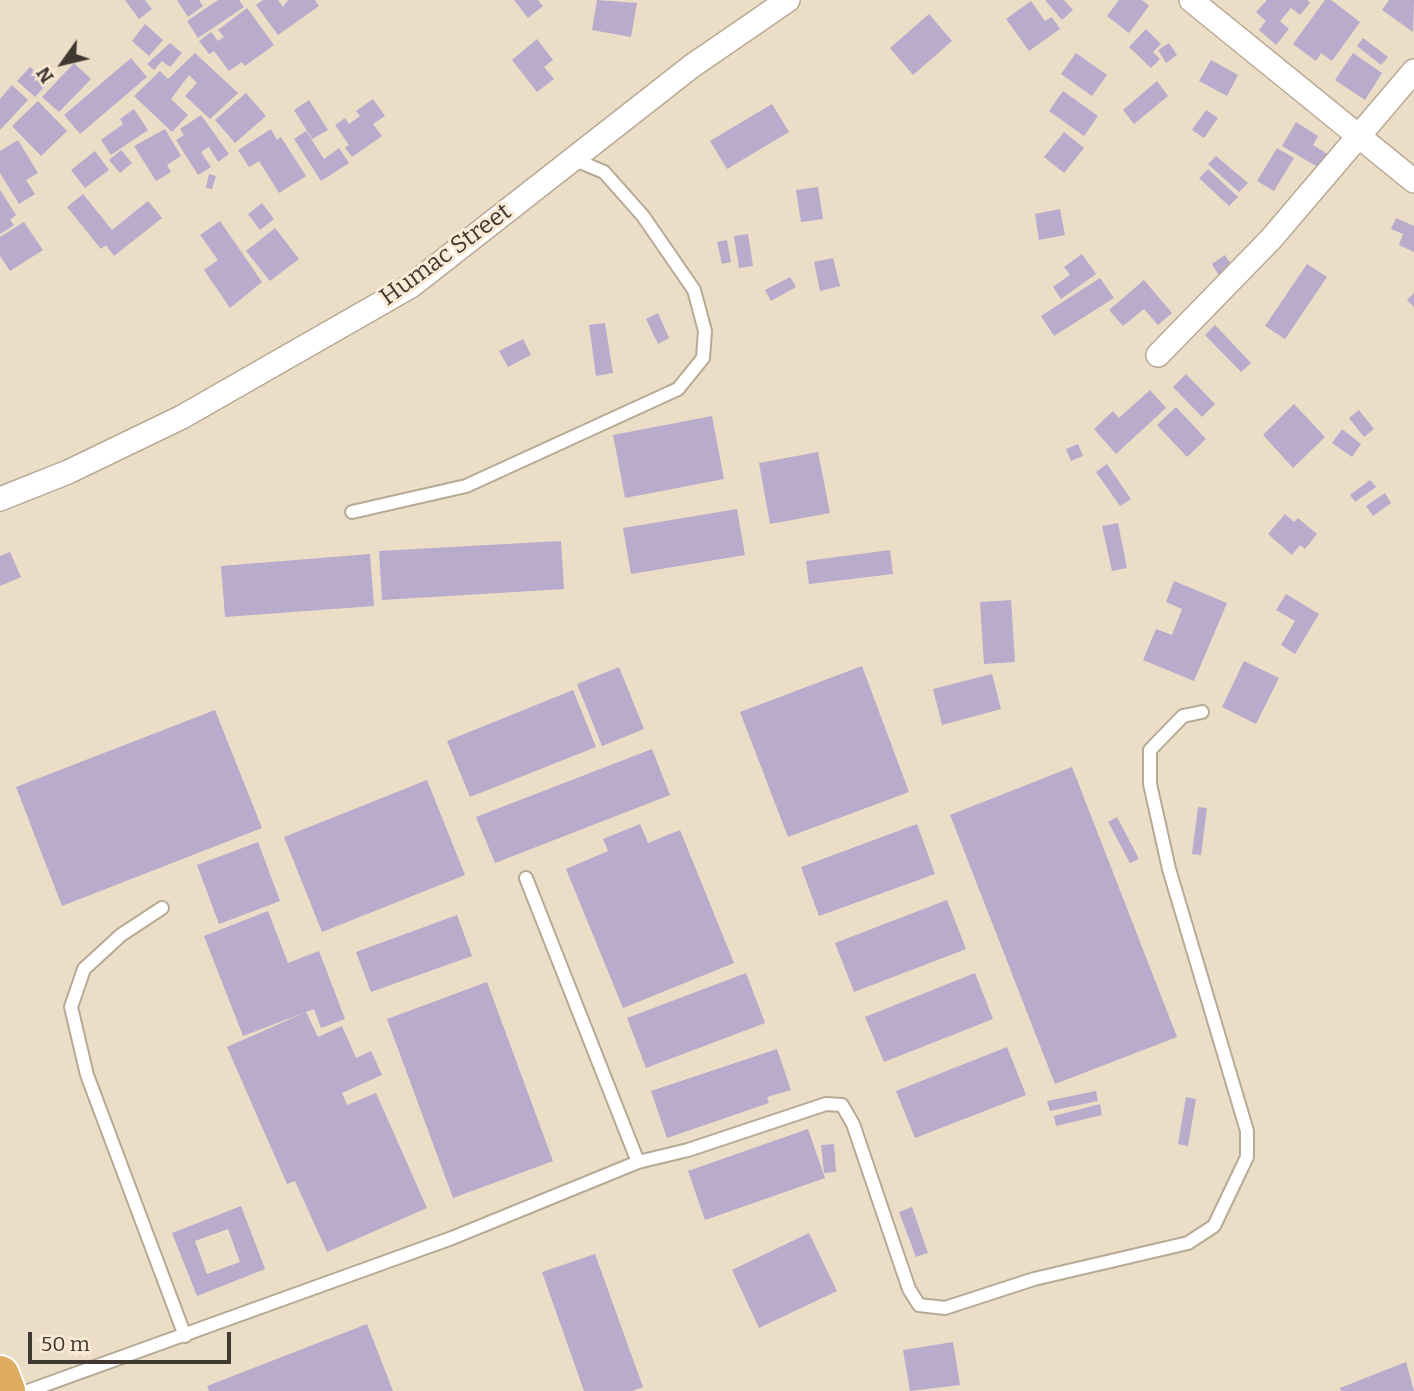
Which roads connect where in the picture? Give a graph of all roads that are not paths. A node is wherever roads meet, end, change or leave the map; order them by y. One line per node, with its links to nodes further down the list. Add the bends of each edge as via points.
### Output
1 (788, 0): 5 (street, Humac Street, via 692,65)
2 (1191, 0): 4 (street)
3 (1414, 71): 4 (street)
4 (1361, 137): 6 (street); 7 (street, via 1271,239)
5 (573, 159): 8 (street, Humac Street, via 411,286 182,417); 9 (lane, via 604,172 643,216 694,290 705,331 703,358 678,389 466,486)
6 (1414, 181)
7 (1158, 355)
8 (0, 499)
9 (352, 512)
10 (1202, 712): 13 (lane, via 1183,716 1150,750 1150,784 1169,869 1247,1130 1247,1157 1214,1226 1188,1243 1034,1279 945,1308 919,1305 909,1289 853,1124 842,1105 826,1104)
11 (526, 878): 13 (lane)
12 (162, 908): 14 (lane, via 121,935 84,969 71,1007 88,1075)
13 (638, 1163): 14 (lane, via 452,1238)
14 (185, 1336): 17 (lane)
15 (0, 1375): 16 (highway)
16 (6, 1391)
17 (28, 1391)

